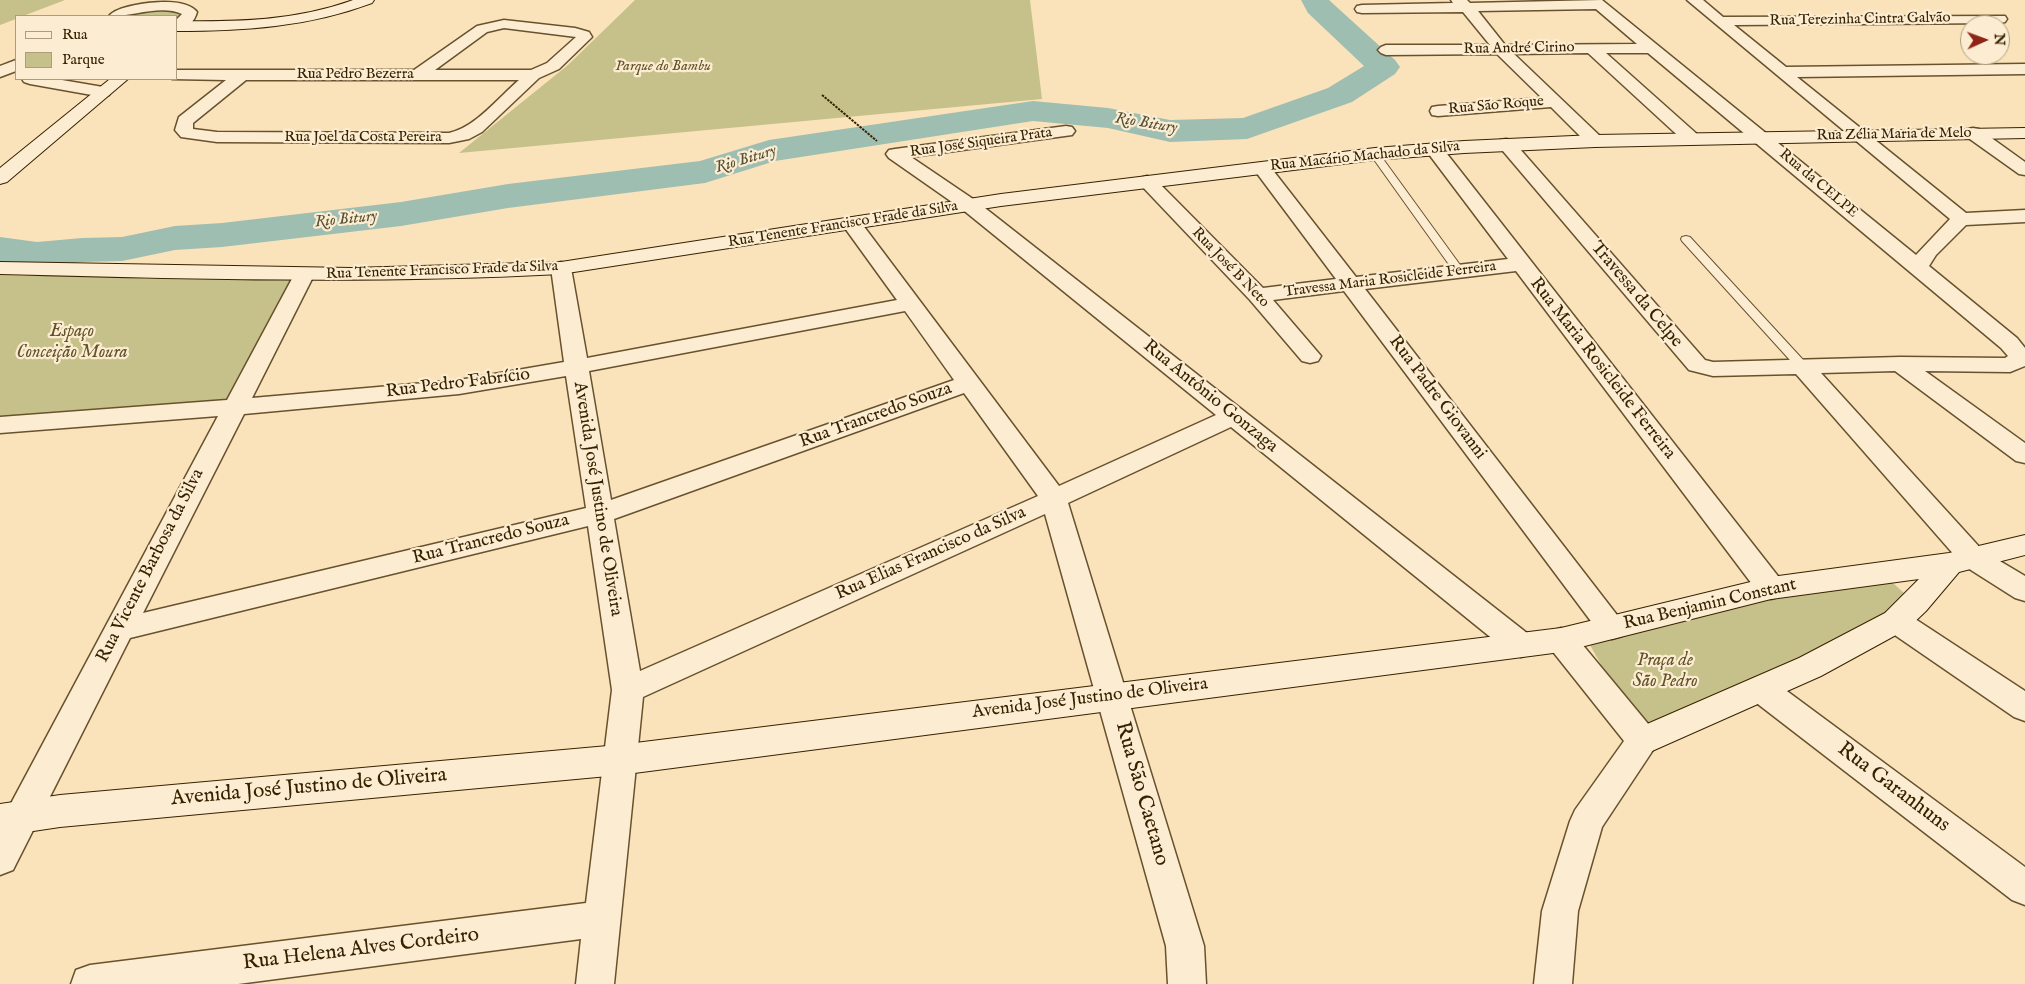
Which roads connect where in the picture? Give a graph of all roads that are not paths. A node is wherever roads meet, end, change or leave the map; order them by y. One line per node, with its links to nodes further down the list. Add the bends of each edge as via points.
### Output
1 (158, 0): 10 (street)
2 (341, 0): 9 (street, via 329,8)
3 (367, 0): 9 (street)
4 (1694, 0): 13 (street)
5 (1596, 2): 6 (street); 17 (street, Rua da CELPE)
6 (1463, 4): 8 (street); 18 (street)
7 (1918, 5): 11 (street)
8 (1362, 9)
9 (328, 13): 14 (street, via 244,26)
10 (120, 15): 14 (street, via 173,7 184,9)
11 (1941, 19): 12 (street, Rua Terezinha Cintra Galvão); 13 (street, Rua Terezinha Cintra Galvão); 15 (street)
12 (1960, 19)
13 (1720, 22): 26 (street)
14 (187, 25)
15 (1960, 30)
16 (1591, 48): 17 (street, Rua André Cirino); 18 (street, Rua André Cirino); 41 (street)
17 (1652, 48): 40 (street, Rua da CELPE)
18 (1501, 49): 19 (street, Rua André Cirino); 34 (street)
19 (1386, 50)
20 (15, 56): 22 (street)
21 (2010, 61): 24 (street)
22 (0, 63)
23 (15, 66): 25 (street)
24 (2024, 70): 26 (street)
25 (0, 72)
26 (1782, 72): 39 (street)
27 (178, 75): 30 (street, Rua Pedro Bezerra)
28 (418, 75): 29 (street, Rua Pedro Bezerra); 29 (street, Rua Joel da Costa Pereira, via 482,29 493,25 584,35 581,42 553,66); 30 (street, Rua Pedro Bezerra)
29 (533, 75): 30 (street, Rua Joel da Costa Pereira, via 476,128 449,138 216,137 187,133 185,121)
30 (241, 76)
31 (36, 80): 33 (street)
32 (119, 80): 33 (street)
33 (103, 92): 49 (street)
34 (1554, 102): 35 (street, Rua São Roque); 42 (street)
35 (1438, 111)
36 (1066, 131): 44 (street, Rua José Siqueira Prata)
37 (1973, 133): 38 (street, Rua Zélia Maria de Melo); 39 (street, Rua Zélia Maria de Melo); 48 (street)
38 (2025, 133)
39 (1859, 136): 40 (street, Rua Zélia Maria de Melo); 53 (street)
40 (1763, 138): 41 (street, Rua Macário Machado da Silva); 59 (street, Rua da CELPE)
41 (1692, 139): 42 (street, Rua Macário Machado da Silva)
42 (1595, 141): 43 (street, Rua Macário Machado da Silva)
43 (1506, 144): 45 (street, Rua Macário Machado da Silva); 67 (street, Travessa da Celpe, via 1697,365 1713,369)
44 (888, 149): 51 (street, Rua Antônio Gonzaga)
45 (1434, 149): 46 (street, Rua Macário Machado da Silva); 56 (street, Rua Maria Rosicleide Ferreira)
46 (1375, 154): 47 (street, Rua Macário Machado da Silva); 60 (lane)
47 (1262, 168): 50 (street, Rua Macário Machado da Silva); 62 (street, Rua Padre Giovanni)
48 (2025, 170)
49 (0, 178)
50 (1147, 182): 51 (street, Rua Macário Machado da Silva); 63 (street, Rua José B Neto)
51 (969, 205): 54 (street, Rua Tenente Francisco Frade da Silva); 71 (street, Rua Antônio Gonzaga)
52 (2025, 216): 53 (street)
53 (1961, 219): 59 (street, via 1928,252)
54 (852, 224): 58 (street, Rua Tenente Francisco Frade da Silva); 64 (street, Rua São Caetano)
55 (1686, 240): 67 (lane)
56 (1521, 264): 60 (street, Travessa Maria Rosicleide Ferreira); 78 (street, Rua Maria Rosicleide Ferreira)
57 (0, 268): 61 (street, Rua Tenente Francisco Frade da Silva)
58 (561, 268): 61 (street, Rua Tenente Francisco Frade da Silva); 68 (street, Avenida José Justino de Oliveira)
59 (1918, 268): 66 (street, Rua da CELPE, via 2020,356 2013,364)
60 (1459, 271): 62 (street, Travessa Maria Rosicleide Ferreira)
61 (304, 275): 70 (street, Rua Vicente Barbosa da Silva)
62 (1350, 284): 63 (street, Travessa Maria Rosicleide Ferreira); 81 (street, Rua Padre Giovanni)
63 (1258, 296): 65 (street, Rua José B Neto)
64 (910, 304): 68 (street, Rua Pedro Fabrício); 69 (street, Rua São Caetano)
65 (1310, 356)
66 (1900, 364): 67 (street); 73 (street)
67 (1802, 366): 77 (street)
68 (576, 367): 70 (street, Rua Pedro Fabrício, via 459,387); 75 (street, Avenida José Justino de Oliveira)
69 (968, 383): 74 (street, Rua São Caetano); 75 (street, Rua Trancredo Souza)
70 (233, 407): 72 (street, Rua Pedro Fabrício); 82 (street, Rua Vicente Barbosa da Silva)
71 (1233, 416): 74 (street, Rua Elias Francisco da Silva); 84 (street, Rua Antônio Gonzaga)
72 (0, 425)
73 (2025, 455)
74 (1054, 499): 86 (street, Rua Elias Francisco da Silva); 87 (street, Rua São Caetano)
75 (600, 514): 82 (street, Rua Trancredo Souza); 86 (street, Avenida José Justino de Oliveira)
76 (2025, 545): 77 (street, Rua Benjamin Constant)
77 (1961, 561): 78 (street, Rua Benjamin Constant); 79 (street); 80 (street)
78 (1771, 588): 81 (street, Rua Benjamin Constant)
79 (2025, 590)
80 (1896, 621): 85 (street); 88 (street)
81 (1612, 628): 83 (street, Rua Benjamin Constant)
82 (118, 630): 91 (street, Rua Vicente Barbosa da Silva)
83 (1562, 640): 84 (street, Avenida José Justino de Oliveira); 89 (street)
84 (1521, 645): 87 (street, Avenida José Justino de Oliveira)
85 (1761, 689): 89 (street); 93 (street, Rua Garanhuns)
86 (628, 690): 90 (street, Avenida José Justino de Oliveira)
87 (1113, 696): 90 (street, Avenida José Justino de Oliveira); 97 (street, Rua São Caetano, via 1185,946)
88 (2025, 708)
89 (1643, 741): 98 (street, via 1587,821 1560,911)
90 (618, 760): 91 (street, Avenida José Justino de Oliveira); 94 (street)
91 (11, 818): 92 (street, Rua Vicente Barbosa da Silva)
92 (0, 859)
93 (2025, 888)
94 (602, 919): 95 (street, Rua Helena Alves Cordeiro); 96 (street)
95 (90, 984)
96 (595, 984)
97 (1187, 984)
98 (1553, 984)

